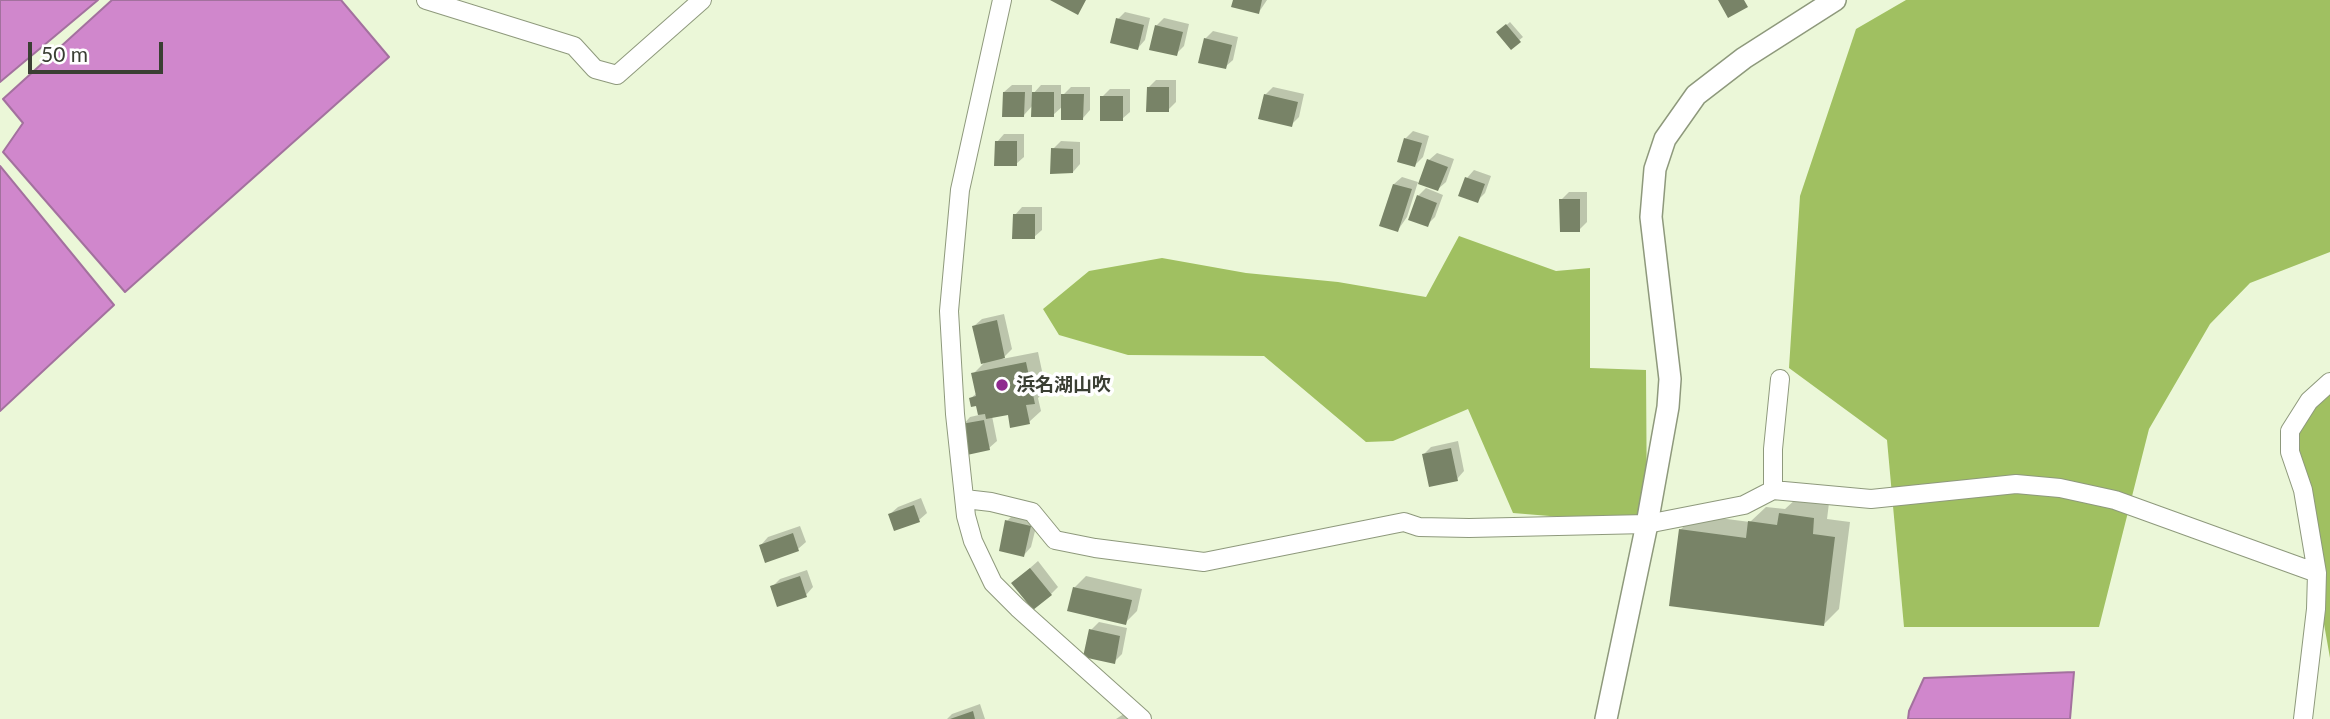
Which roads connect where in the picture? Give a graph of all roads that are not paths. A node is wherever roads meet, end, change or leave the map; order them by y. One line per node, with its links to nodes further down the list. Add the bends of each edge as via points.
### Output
1 (426, 0): 2 (street, via 574,46 595,69 617,75)
2 (702, 0)
3 (1002, 0): 8 (street, via 960,190 949,311)
4 (1835, 0): 9 (street, via 1696,95 1665,139 1655,169 1651,216 1670,379)
5 (1780, 379): 7 (street)
6 (2330, 382): 10 (street, via 2309,401 2290,431 2290,452 2303,490)
7 (1773, 490): 9 (street, via 1744,505); 10 (street, via 1871,499 2016,484 2060,488 2115,500)
8 (965, 499): 9 (street, via 1032,512 1055,540 1204,562 1405,522 1457,528); 11 (street, via 973,541 993,583)
9 (1647, 524): 12 (street)
10 (2317, 573): 13 (street)
11 (1142, 719)
12 (1606, 719)
13 (2303, 719)

